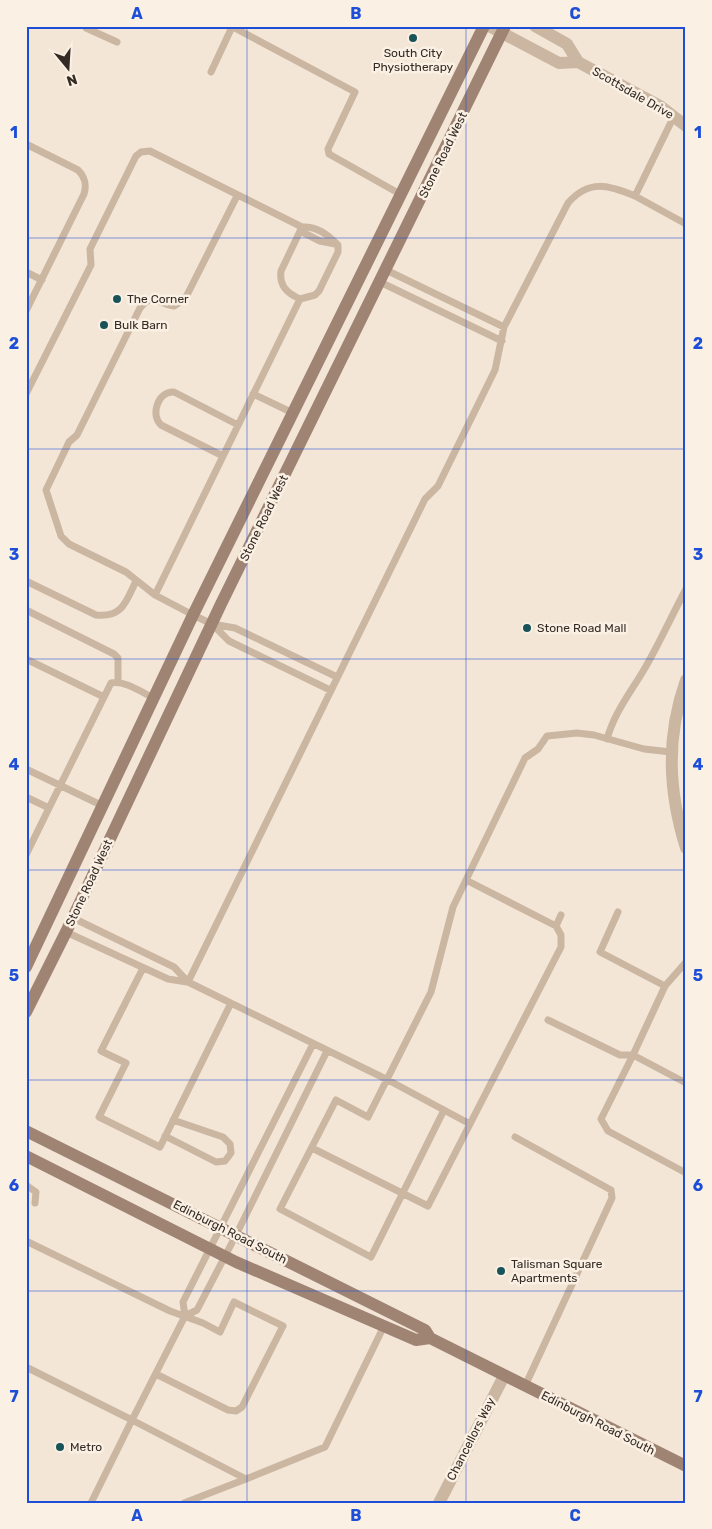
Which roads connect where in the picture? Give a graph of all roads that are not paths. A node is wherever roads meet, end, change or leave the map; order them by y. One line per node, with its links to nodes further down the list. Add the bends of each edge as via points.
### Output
1 (87, 26): 7 (lane)
2 (231, 26): 9 (lane); 13 (lane, via 355,92 328,149 329,154)
3 (484, 26): 13 (main road, Stone Road West)
4 (489, 26): 6 (street, Scottsdale Drive)
5 (535, 26): 8 (street, Scottsdale Drive, via 567,44)
6 (504, 30): 8 (street, Scottsdale Drive, via 559,63); 16 (main road, Stone Road West)
7 (116, 42)
8 (578, 62): 10 (street, Scottsdale Drive)
9 (211, 72)
10 (674, 116): 11 (street, Scottsdale Drive); 15 (lane)
11 (686, 126)
12 (26, 144): 22 (lane, via 78,170 86,184)
13 (400, 194): 16 (main road); 19 (main road, Stone Road West)
14 (237, 196): 18 (lane); 28 (lane, via 150,151 136,156 90,249 91,265); 34 (lane, via 185,299 174,306 152,299 140,308 46,490 63,540 126,572)
15 (634, 196): 17 (lane); 26 (lane, via 600,186 586,188 576,194 568,203)
16 (419, 203): 20 (main road, Stone Road West)
17 (686, 224)
18 (301, 229): 24 (lane, via 280,279 286,290); 24 (lane, via 320,241 338,245 338,252 315,296)
19 (372, 253): 23 (main road); 30 (main road, Stone Road West)
20 (386, 270): 23 (main road, Stone Road West); 26 (lane)
21 (26, 272): 22 (lane)
22 (42, 280): 25 (lane)
23 (380, 282): 27 (lane); 32 (main road, Stone Road West)
24 (300, 299): 29 (lane)
25 (26, 311)
26 (504, 327): 27 (lane)
27 (502, 341): 42 (lane, via 495,370 438,486 426,499)
28 (26, 394)
29 (253, 394): 30 (lane); 31 (lane)
30 (293, 413): 32 (main road); 39 (main road, Stone Road West)
31 (238, 425): 33 (lane); 33 (lane, via 174,392 165,394 155,410 161,426)
32 (302, 440): 40 (main road, Stone Road West)
33 (223, 456): 37 (lane)
34 (136, 581): 35 (lane, via 123,607 104,616); 37 (lane)
35 (26, 582)
36 (686, 589): 48 (lane, via 619,708)
37 (155, 595): 39 (lane)
38 (26, 610): 44 (lane, via 114,654 118,658)
39 (193, 615): 40 (lane); 47 (main road, Stone Road West)
40 (212, 624): 42 (lane, via 235,628); 45 (lane, via 229,641); 61 (main road, Stone Road West)
41 (26, 659): 46 (lane)
42 (336, 677): 45 (lane)
43 (686, 680): 49 (street, via 677,705)
44 (118, 682): 46 (lane, via 111,683); 47 (lane)
45 (330, 690): 67 (lane)
46 (104, 698): 51 (lane)
47 (154, 698): 53 (main road, Stone Road West)
48 (607, 739): 49 (lane); 57 (lane, via 577,733 547,736 538,749 525,758)
49 (671, 752): 55 (street, via 673,792)
50 (26, 769): 51 (lane)
51 (61, 786): 53 (lane); 54 (lane)
52 (26, 797): 54 (lane)
53 (103, 806): 58 (main road, Stone Road West)
54 (49, 808): 56 (lane)
55 (686, 848)
56 (26, 855)
57 (466, 880): 62 (lane); 75 (lane, via 453,907 431,992)
58 (58, 901): 63 (main road); 65 (main road, Stone Road West)
59 (618, 912): 68 (lane, via 600,952)
60 (561, 915): 62 (lane)
61 (72, 918): 63 (main road, Stone Road West); 67 (lane, via 174,967)
62 (556, 926): 79 (lane, via 562,936 561,947)
63 (66, 932): 66 (lane); 70 (main road, Stone Road West)
64 (686, 962): 68 (lane)
65 (26, 967)
66 (142, 968): 67 (lane, via 168,979); 81 (lane, via 101,1051 126,1063 99,1117 160,1147)
67 (188, 982): 69 (lane)
68 (665, 986): 74 (lane)
69 (231, 1003): 72 (lane); 78 (lane)
70 (26, 1012)
71 (548, 1020): 74 (lane, via 620,1055)
72 (313, 1044): 73 (lane); 89 (lane)
73 (326, 1051): 75 (lane); 90 (lane)
74 (633, 1055): 76 (lane); 85 (lane, via 601,1120 608,1131)
75 (388, 1080): 77 (lane); 83 (lane, via 368,1117 336,1100)
76 (686, 1082)
77 (444, 1110): 79 (lane); 87 (lane)
78 (173, 1120): 81 (lane); 81 (lane, via 223,1137 230,1144 231,1153 225,1161 216,1162)
79 (470, 1124): 87 (lane, via 428,1206)
80 (26, 1131): 89 (main road, Edinburgh Road South)
81 (165, 1136)
82 (515, 1137): 100 (lane, via 611,1190 612,1198)
83 (312, 1148): 87 (lane); 87 (lane, via 280,1209 371,1257)
84 (26, 1156): 92 (main road, Edinburgh Road South)
85 (686, 1173)
86 (26, 1185): 88 (lane, via 36,1192)
87 (403, 1193)
88 (35, 1203)
89 (221, 1227): 90 (main road, Edinburgh Road South); 92 (lane)
90 (236, 1235): 93 (lane); 96 (main road, Edinburgh Road South, via 418,1326)
91 (26, 1241): 94 (lane)
92 (210, 1249): 93 (main road, Edinburgh Road South); 94 (lane, via 183,1302)
93 (224, 1256): 94 (lane, via 197,1310); 95 (main road, Edinburgh Road South)
94 (185, 1316): 98 (lane); 98 (lane, via 220,1332 234,1302 283,1326 242,1406 236,1411)
95 (384, 1326): 96 (main road, Edinburgh Road South, via 416,1340); 103 (lane, via 325,1447)
96 (430, 1338): 99 (main road, Edinburgh Road South)
97 (26, 1367): 101 (lane)
98 (156, 1374): 101 (lane)
99 (504, 1376): 100 (main road, Edinburgh Road South); 106 (street, Chancellors Way)
100 (525, 1386): 102 (main road, Edinburgh Road South)
101 (132, 1420): 103 (lane); 104 (lane)
102 (686, 1466)
103 (246, 1479): 105 (lane)
104 (91, 1503)
105 (184, 1503)
106 (439, 1503)

